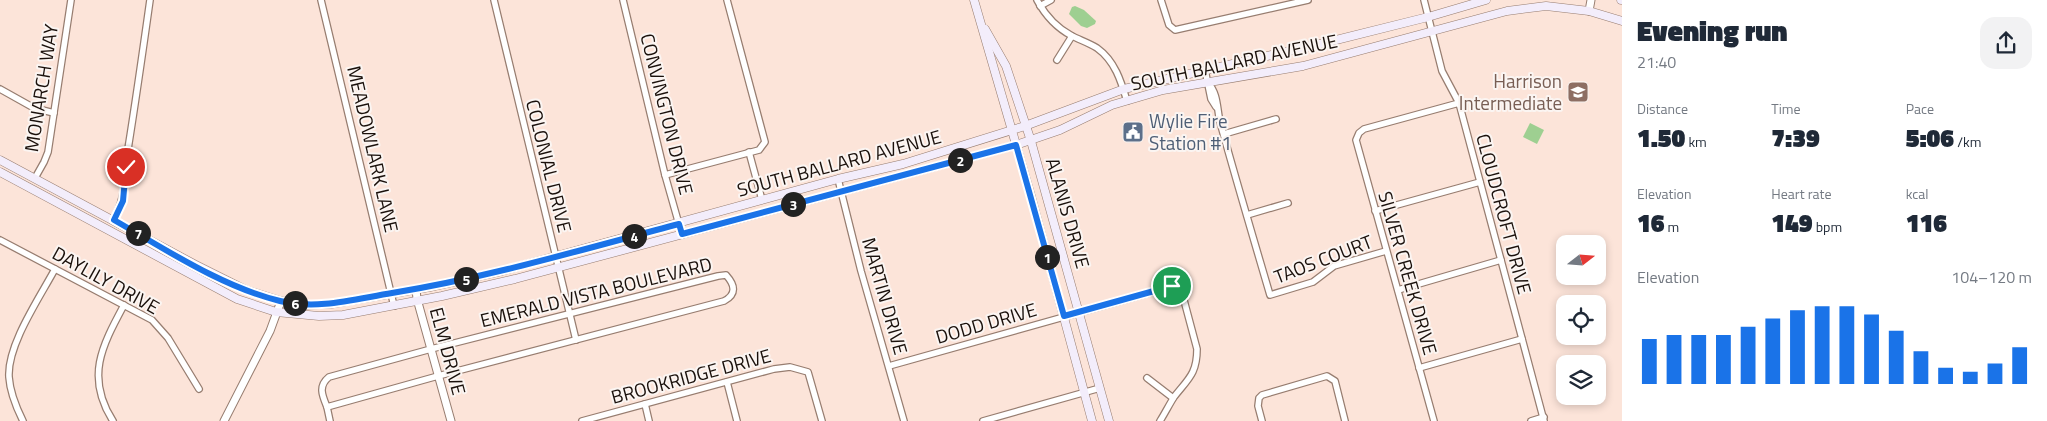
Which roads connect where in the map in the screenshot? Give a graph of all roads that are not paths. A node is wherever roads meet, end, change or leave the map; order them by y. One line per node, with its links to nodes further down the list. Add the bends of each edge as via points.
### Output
1 (71, 0): 29 (street, MONARCH WAY)
2 (150, 0): 48 (street, via 124,193)
3 (321, 0): 59 (street, MEADOWLARK LANE)
4 (494, 0): 53 (street, COLONIAL DRIVE)
5 (623, 0): 39 (street, CONVINGTON DRIVE)
6 (727, 0): 36 (street, via 765,138 764,145)
7 (974, 0): 18 (main road, ALANIS DRIVE)
8 (1037, 0): 15 (street)
9 (1051, 0): 15 (street)
10 (1161, 0): 11 (street, via 1172,29)
11 (1308, 0)
12 (1424, 0): 17 (street, CLOUDCROFT DRIVE)
13 (1486, 0): 17 (main road, SOUTH BALLARD AVENUE)
14 (1591, 0): 16 (street)
15 (1040, 6): 21 (street, via 1049,18)
16 (1589, 11): 19 (main road, SOUTH BALLARD AVENUE); 20 (main road, SOUTH BALLARD AVENUE, via 1546,6 1507,11)
17 (1428, 17): 20 (street, CLOUDCROFT DRIVE); 23 (main road, SOUTH BALLARD AVENUE)
18 (979, 20): 31 (main road, ALANIS DRIVE, via 1006,66); 32 (main road, ALANIS DRIVE)
19 (1622, 20)
20 (1432, 32): 24 (main road, SOUTH BALLARD AVENUE, via 1303,66); 28 (street, CLOUDCROFT DRIVE, via 1442,71)
21 (1072, 36): 22 (street); 26 (street, via 1097,48 1108,58)
22 (1057, 60)
23 (1204, 70): 24 (street); 26 (main road, SOUTH BALLARD AVENUE)
24 (1208, 83): 27 (main road, SOUTH BALLARD AVENUE, via 1163,90); 33 (street)
25 (0, 89): 29 (street, via 34,108)
26 (1124, 89): 27 (street); 31 (main road, SOUTH BALLARD AVENUE)
27 (1127, 101): 34 (main road, SOUTH BALLARD AVENUE)
28 (1459, 102): 42 (street, CLOUDCROFT DRIVE); 46 (street, SILVER CREEK DRIVE, via 1359,133 1356,140 1358,150)
29 (54, 113): 40 (street, MONARCH WAY, via 46,159)
30 (1276, 119): 33 (street)
31 (1025, 126): 32 (main road, SOUTH BALLARD AVENUE); 34 (main road, ALANIS DRIVE)
32 (1011, 130): 35 (main road, ALANIS DRIVE); 41 (main road, SOUTH BALLARD AVENUE, via 903,164)
33 (1224, 134): 47 (street)
34 (1030, 141): 35 (main road, SOUTH BALLARD AVENUE); 65 (main road, ALANIS DRIVE)
35 (1016, 145): 43 (main road, SOUTH BALLARD AVENUE); 67 (main road, ALANIS DRIVE)
36 (749, 152): 39 (street); 44 (street)
37 (0, 160): 40 (main road, SOUTH BALLARD AVENUE)
38 (0, 172): 64 (main road, SOUTH BALLARD AVENUE, via 237,299)
39 (665, 175): 49 (street, CONVINGTON DRIVE)
40 (35, 178): 48 (main road, SOUTH BALLARD AVENUE)
41 (838, 179): 43 (street, MARTIN DRIVE); 44 (main road, SOUTH BALLARD AVENUE)
42 (1480, 182): 46 (street); 54 (street, CLOUDCROFT DRIVE)
43 (841, 191): 50 (main road, SOUTH BALLARD AVENUE); 71 (street, MARTIN DRIVE)
44 (762, 200): 49 (main road, SOUTH BALLARD AVENUE)
45 (1288, 203): 47 (street)
46 (1375, 211): 52 (street, SILVER CREEK DRIVE)
47 (1247, 215): 52 (street, TAOS COURT, via 1270,295 1313,282 1340,264)
48 (114, 220): 60 (main road, SOUTH BALLARD AVENUE, via 246,290)
49 (679, 224): 50 (street, CONVINGTON DRIVE); 53 (main road, SOUTH BALLARD AVENUE)
50 (682, 234): 55 (main road, SOUTH BALLARD AVENUE)
51 (0, 240): 56 (street, DAYLILY DRIVE)
52 (1386, 251): 58 (street, SILVER CREEK DRIVE)
53 (555, 256): 55 (street, COLONIAL DRIVE); 57 (main road, SOUTH BALLARD AVENUE)
54 (1501, 260): 58 (street); 68 (street, CLOUDCROFT DRIVE)
55 (557, 267): 61 (main road, SOUTH BALLARD AVENUE); 66 (street, COLONIAL DRIVE)
56 (56, 268): 62 (street, DAYLILY DRIVE); 83 (street, via 12,353 10,384)
57 (416, 289): 59 (main road, SOUTH BALLARD AVENUE); 61 (street, ELM DRIVE)
58 (1398, 290): 72 (street, SILVER CREEK DRIVE)
59 (392, 293): 60 (main road, SOUTH BALLARD AVENUE, via 331,304); 63 (street, MEADOWLARK LANE)
60 (281, 301): 64 (street)
61 (418, 301): 63 (main road, SOUTH BALLARD AVENUE); 70 (street, ELM DRIVE)
62 (124, 305): 77 (street, DAYLILY DRIVE, via 152,320 162,330); 84 (street, via 103,344 99,369 101,395)
63 (394, 306): 64 (main road, SOUTH BALLARD AVENUE, via 342,315)
64 (276, 312): 85 (street, via 270,331)
65 (1079, 312): 67 (street, DODD DRIVE); 76 (main road, ALANIS DRIVE); 79 (street, DODD DRIVE, via 1178,285 1197,359 1192,375)
66 (570, 314): 69 (street, COLONIAL DRIVE); 69 (street, EMERALD VISTA BOULEVARD, via 718,276 726,275 734,289 731,297 724,301); 70 (street, EMERALD VISTA BOULEVARD)
67 (1064, 316): 71 (street, DODD DRIVE); 78 (main road, ALANIS DRIVE)
68 (1522, 339): 72 (street); 82 (street, CLOUDCROFT DRIVE)
69 (576, 340): 73 (street, EMERALD VISTA BOULEVARD)
70 (431, 349): 73 (street, ELM DRIVE); 81 (street, EMERALD VISTA BOULEVARD, via 330,377 321,387)
71 (889, 366): 92 (street, MARTIN DRIVE)
72 (1420, 368): 99 (street, SILVER CREEK DRIVE)
73 (438, 376): 81 (street, EMERALD VISTA BOULEVARD); 87 (street, ELM DRIVE)
74 (1147, 378): 79 (street)
75 (726, 382): 80 (street, BROOKRIDGE DRIVE); 90 (street); 91 (street, BROOKRIDGE DRIVE, via 790,367 808,372)
76 (1100, 388): 78 (street); 95 (main road, ALANIS DRIVE)
77 (199, 389)
78 (1084, 393): 93 (street); 94 (main road, ALANIS DRIVE)
79 (1174, 398): 96 (street)
80 (645, 404): 88 (street, BROOKRIDGE DRIVE); 89 (street)
81 (327, 407): 86 (street)
82 (1544, 419): 100 (street)
83 (23, 421)
84 (113, 421)
85 (224, 421)
86 (330, 421)
87 (451, 421)
88 (582, 421)
89 (649, 421)
90 (737, 421)
91 (822, 421)
92 (904, 421)
93 (983, 421)
94 (1092, 421)
95 (1109, 421)
96 (1160, 421)
97 (1262, 421): 98 (street, via 1258,398 1324,376 1335,381)
98 (1346, 421)
99 (1434, 421)
100 (1532, 421)

